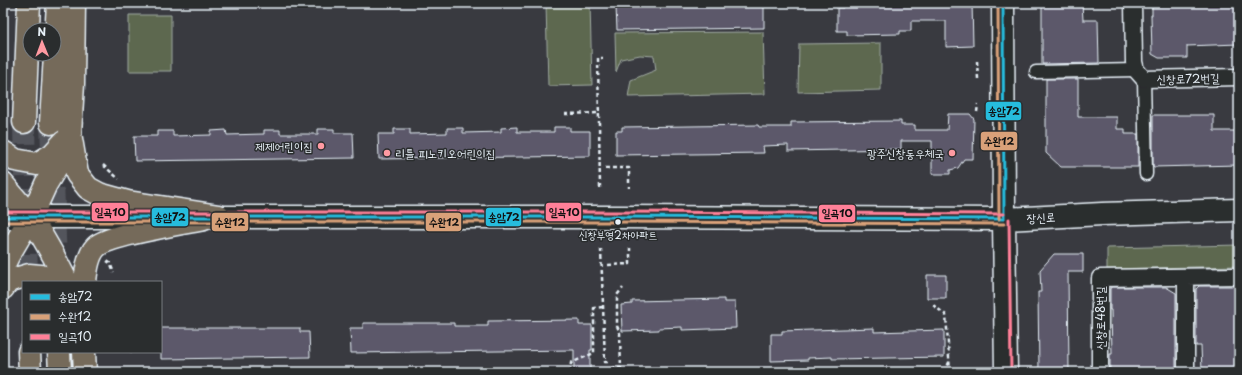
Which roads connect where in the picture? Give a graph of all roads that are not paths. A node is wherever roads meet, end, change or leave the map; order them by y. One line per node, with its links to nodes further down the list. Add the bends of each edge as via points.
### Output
1 (29, 3): 9 (highway)
2 (58, 3): 10 (highway)
3 (74, 3): 10 (highway, via 73,84)
4 (1003, 3): 18 (main road)
5 (1133, 3): 7 (street, via 1134,62)
6 (1036, 72): 7 (street)
7 (1140, 74): 8 (street, 신창로72번길); 12 (street)
8 (1239, 77)
9 (24, 122)
10 (60, 128): 11 (highway, via 62,145 37,164 15,160); 15 (highway, via 77,174 88,188 99,194 128,202); 17 (highway, via 64,154 46,184)
11 (3, 152)
12 (1146, 174)
13 (3, 184): 17 (highway)
14 (1239, 210): 18 (main road, 장신로)
15 (219, 216): 17 (main road, 장신로); 18 (main road, 장신로); 24 (highway, via 106,241 96,247 89,259)
16 (3, 217): 17 (main road, 장신로)
17 (31, 217): 19 (highway); 23 (highway)
18 (1004, 219): 32 (main road)
19 (3, 266)
20 (1239, 276): 21 (street, 신창로48번길)
21 (1186, 277): 33 (street, 신창로48번길, via 1100,278); 34 (street)
22 (50, 281): 25 (highway, via 41,276 29,275 8,281)
23 (66, 281)
24 (85, 281)
25 (3, 288)
26 (29, 353): 29 (highway)
27 (59, 353): 30 (highway)
28 (84, 353): 31 (highway)
29 (30, 372)
30 (60, 372)
31 (85, 372)
32 (1006, 372)
33 (1100, 372)
34 (1186, 372)

